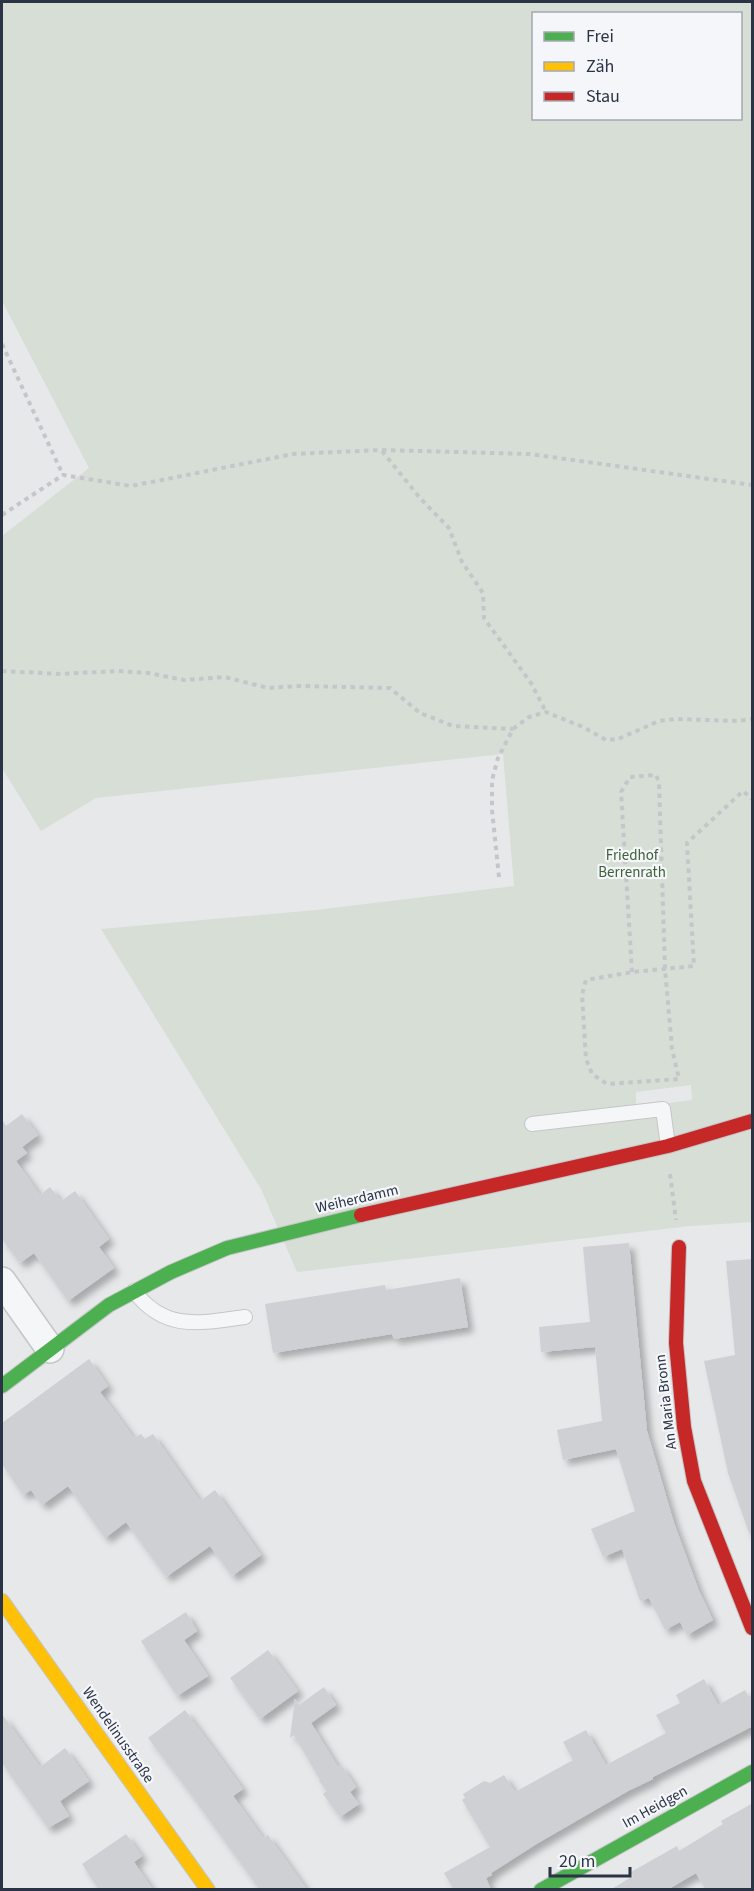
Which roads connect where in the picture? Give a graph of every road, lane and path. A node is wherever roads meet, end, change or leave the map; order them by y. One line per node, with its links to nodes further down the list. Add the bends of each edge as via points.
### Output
1 (2, 344): 3 (path)
2 (381, 450): 3 (path, via 293,454 131,486); 4 (path, via 530,454); 7 (path, via 449,528 462,562 483,593 484,618 531,683)
3 (63, 475): 5 (path)
4 (753, 485)
5 (2, 515)
6 (2, 671): 9 (path, via 118,671 184,680 225,677 268,688 390,688 420,713 453,726)
7 (546, 712): 8 (path, via 606,740 618,739 659,721); 9 (path, via 529,717)
8 (753, 719)
9 (513, 729): 11 (path, via 492,780)
10 (753, 799): 12 (path, via 743,791 687,843 694,966)
11 (499, 877)
12 (665, 969): 13 (path); 13 (path, via 672,1049 679,1079 607,1084 592,1074 586,1059 582,994 586,980); 13 (path, via 658,782 656,774 645,774 630,777 621,792)
13 (632, 972)
14 (753, 1121): 16 (street, Weiherdamm)
15 (532, 1124): 16 (lane, via 663,1109)
16 (668, 1146): 20 (street, Weiherdamm, via 227,1248)
17 (670, 1172): 18 (path)
18 (679, 1248): 25 (street, An Maria Bronn, via 676,1343 694,1481)
19 (2, 1281): 22 (street)
20 (134, 1291): 21 (lane, via 144,1305 160,1316 180,1321); 22 (street, Weiherdamm)
21 (245, 1317)
22 (50, 1348): 23 (street, Weiherdamm)
23 (2, 1386)
24 (2, 1600): 27 (street, Wendelinusstraße)
25 (753, 1628)
26 (753, 1772): 28 (street, Im Heidgen)
27 (208, 1890)
28 (541, 1890)

